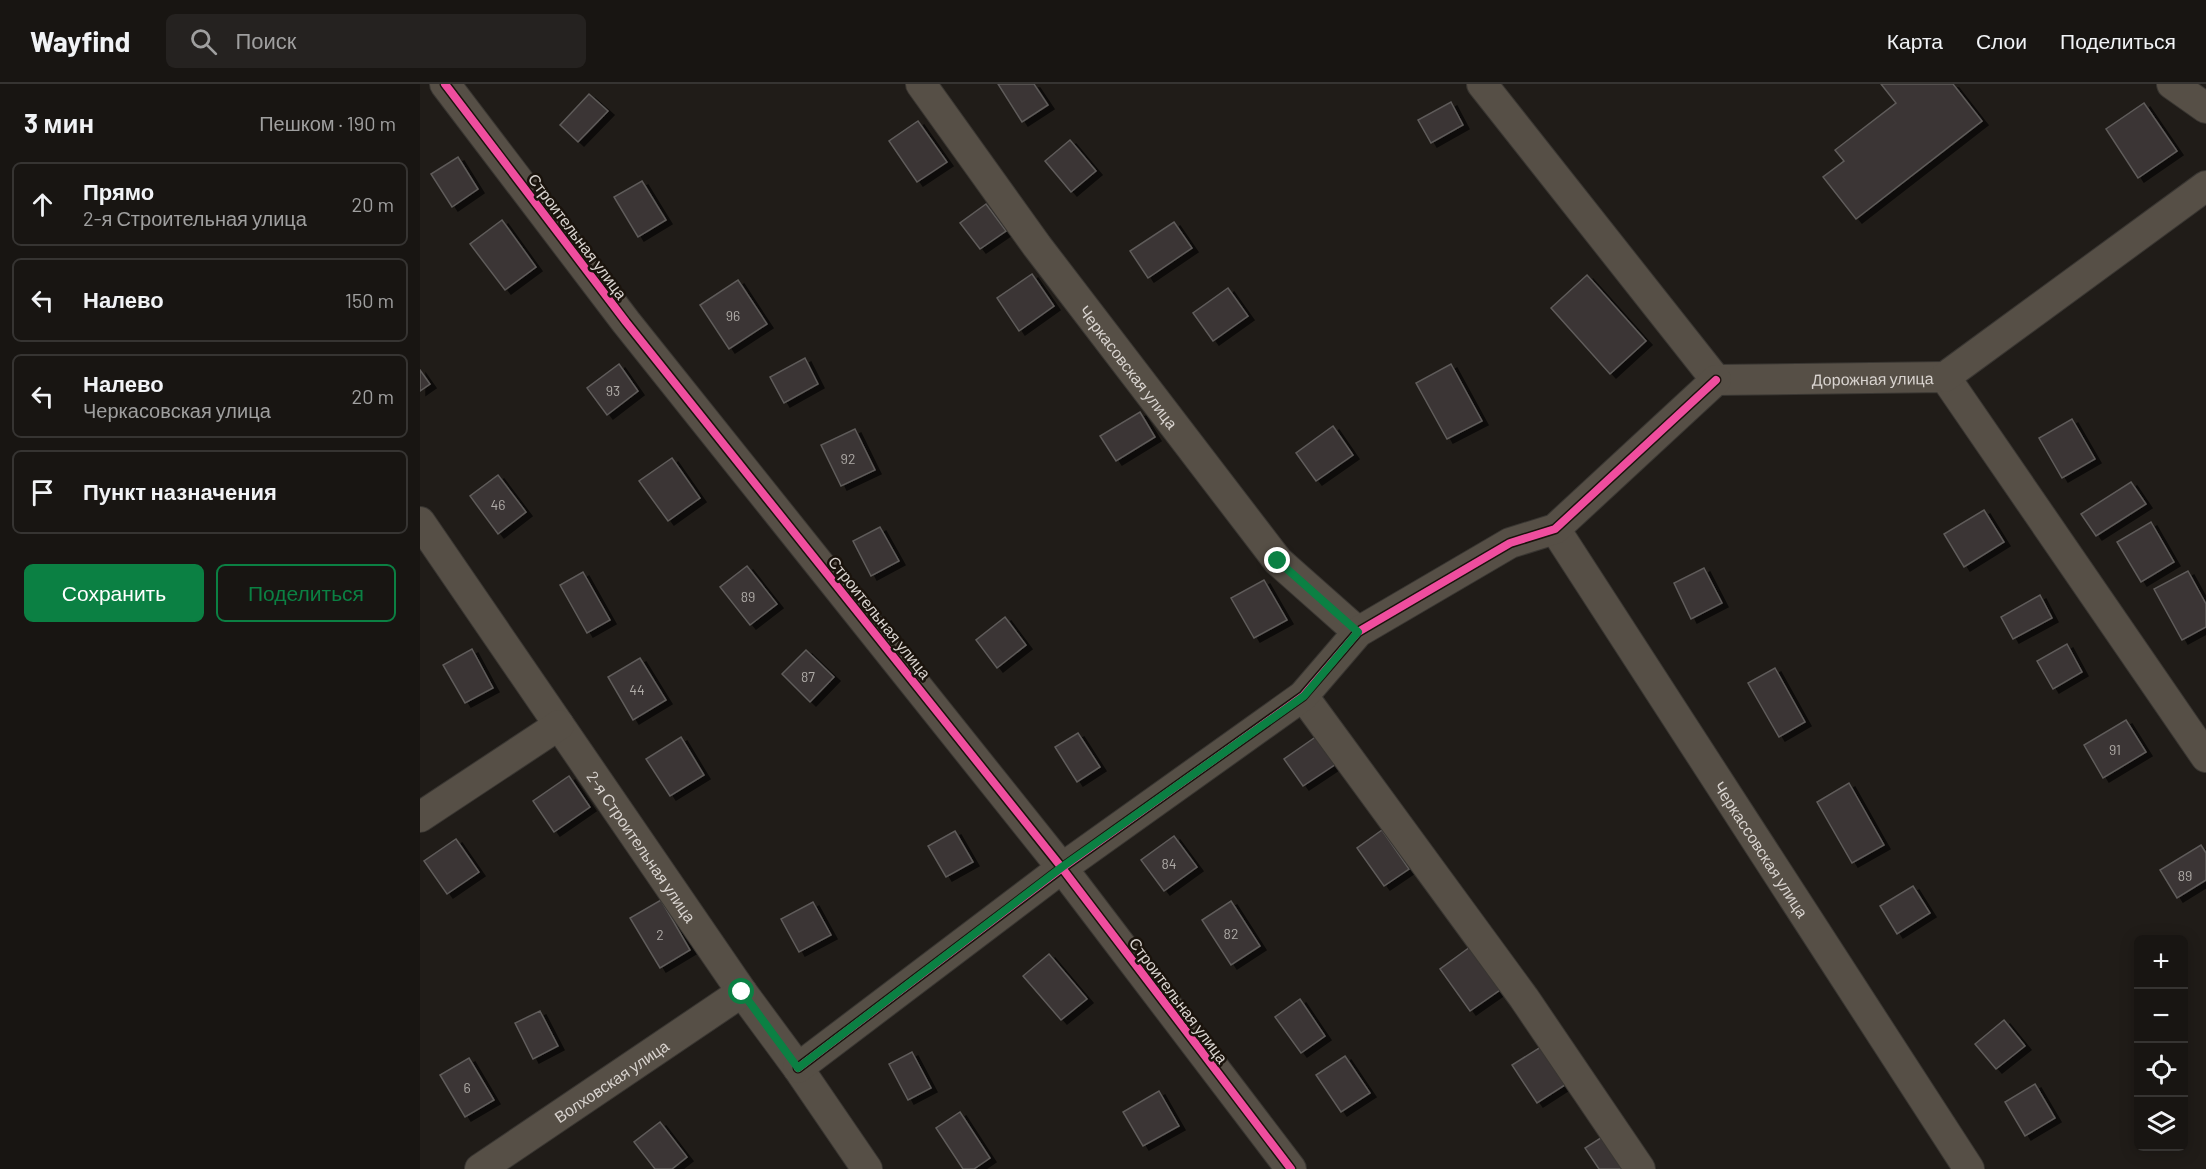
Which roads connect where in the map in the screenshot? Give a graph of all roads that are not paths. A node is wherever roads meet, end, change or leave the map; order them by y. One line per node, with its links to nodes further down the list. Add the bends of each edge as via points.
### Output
1 (445, 84): 16 (street, Строительная улица, via 626,322)
2 (921, 84): 11 (street, Черкасовская улица, via 1037,246 1278,561)
3 (1482, 84): 8 (street)
4 (2172, 84): 5 (street)
5 (2206, 108)
6 (2206, 186): 7 (street)
7 (1945, 377): 8 (street, Дорожная улица); 14 (street, Дорожная улица)
8 (1716, 380): 10 (street)
9 (420, 522): 13 (street, 2-я Строительная улица)
10 (1556, 529): 11 (street, via 1510,543); 23 (street, Черкассовская улица)
11 (1358, 632): 12 (street)
12 (1304, 696): 16 (street); 22 (street, via 1524,998)
13 (559, 725): 15 (street); 17 (street, 2-я Строительная улица)
14 (2206, 757)
15 (420, 817)
16 (1062, 867): 18 (street); 21 (street, Строительная улица)
17 (742, 992): 18 (street, 2-я Строительная улица); 19 (street, Волховская улица)
18 (798, 1068): 20 (street, 2-я Строительная улица)
19 (480, 1169)
20 (867, 1169)
21 (1291, 1169)
22 (1640, 1169)
23 (1969, 1169)

